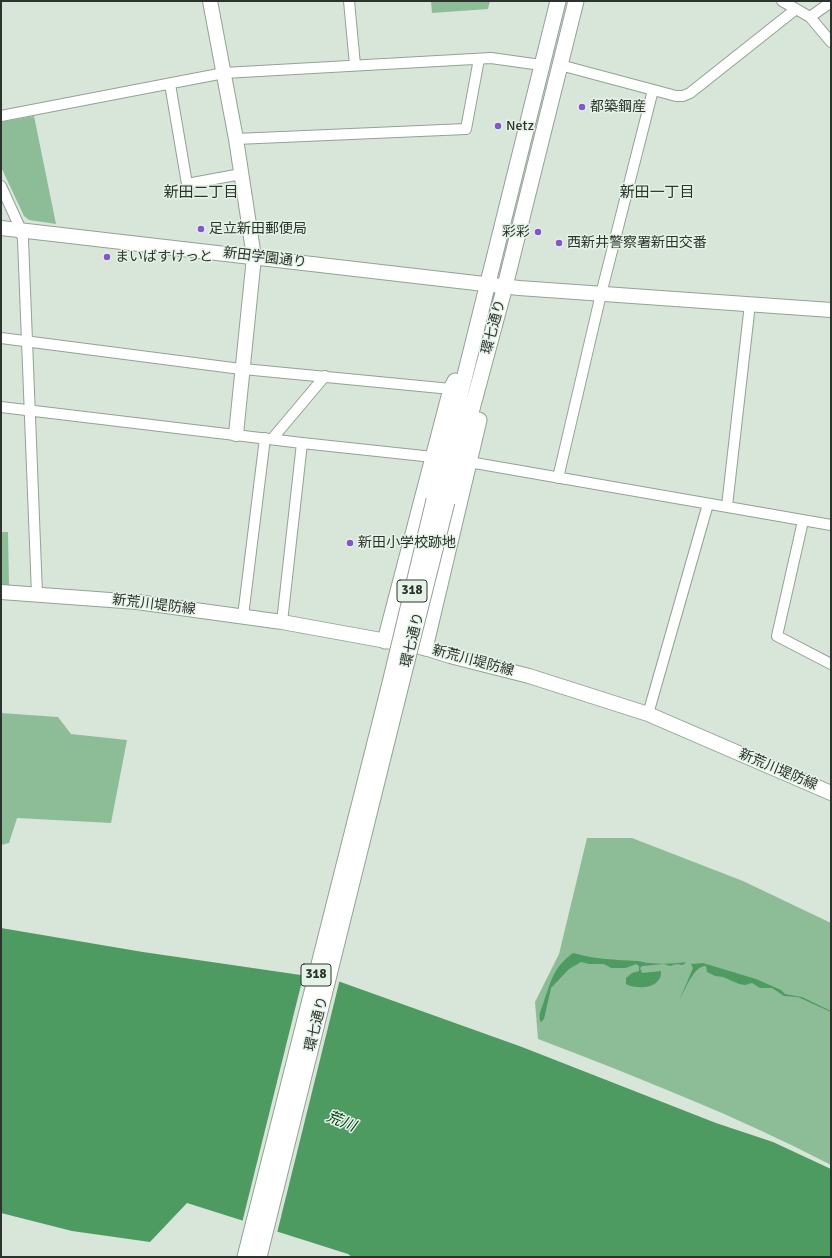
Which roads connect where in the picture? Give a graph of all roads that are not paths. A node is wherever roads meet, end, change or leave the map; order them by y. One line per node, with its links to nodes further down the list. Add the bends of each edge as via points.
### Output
1 (210, 1): 14 (street)
2 (349, 1): 11 (street)
3 (558, 1): 12 (main road, 環七通り / 318)
4 (576, 1): 13 (main road, 環七通り / 318)
5 (782, 1): 7 (street)
6 (831, 2): 8 (street)
7 (796, 9): 8 (street); 16 (street, via 690,93 676,96)
8 (810, 17): 9 (street)
9 (831, 42)
10 (479, 59): 11 (street); 12 (street, via 491,58); 18 (street, via 466,129)
11 (355, 65): 14 (street)
12 (541, 65): 24 (main road, 環七通り / 318)
13 (560, 65): 16 (street); 25 (main road, 環七通り / 318)
14 (224, 74): 15 (street); 18 (street)
15 (170, 84): 17 (street); 19 (street, via 188,184)
16 (653, 90): 26 (street)
17 (1, 116)
18 (236, 139): 19 (street)
19 (242, 174): 23 (street)
20 (1, 186): 22 (street)
21 (1, 228): 22 (street, 新田学園通り)
22 (21, 230): 23 (street, 新田学園通り); 30 (street)
23 (254, 257): 24 (street, 新田学園通り); 33 (street)
24 (487, 284): 25 (street, 新田学園通り); 32 (main road, 環七通り / 318)
25 (505, 286): 26 (street, 新田学園通り); 31 (main road, 環七通り / 318)
26 (601, 294): 27 (street, 新田学園通り); 43 (street)
27 (750, 304): 28 (street, 新田学園通り); 46 (street)
28 (831, 310)
29 (1, 338): 30 (street)
30 (26, 341): 33 (street); 37 (street)
31 (486, 354): 42 (main road, via 486,390); 44 (main road, 環七通り / 318)
32 (470, 357): 35 (main road); 44 (main road, 環七通り / 318)
33 (243, 368): 34 (street); 38 (street)
34 (325, 376): 35 (street); 39 (street)
35 (451, 389): 41 (main road)
36 (1, 407): 37 (street)
37 (29, 411): 38 (street); 50 (street)
38 (236, 434): 39 (street)
39 (269, 439): 40 (street); 51 (street)
40 (302, 443): 41 (street); 52 (street)
41 (433, 457): 53 (main road)
42 (469, 462): 43 (street); 54 (main road)
43 (558, 478): 45 (street)
44 (440, 501): 56 (main road, 環七通り / 318, bridge)
45 (708, 504): 46 (street); 57 (street)
46 (727, 506): 47 (street)
47 (803, 521): 48 (street); 55 (street, via 777,636)
48 (831, 525)
49 (1, 592): 50 (street, 新荒川堤防線)
50 (37, 594): 51 (street, 新荒川堤防線, via 137,602)
51 (243, 616): 52 (street, 新荒川堤防線)
52 (282, 622): 53 (street, 新荒川堤防線)
53 (385, 641): 54 (street, 新荒川堤防線)
54 (425, 648): 57 (street, 新荒川堤防線, via 529,676)
55 (831, 664)
56 (394, 690): 59 (main road, 環七通り / 318); 60 (main road, 環七通り / 318)
57 (648, 714): 58 (street, 新荒川堤防線)
58 (831, 793)
59 (245, 1257)
60 (259, 1257)

